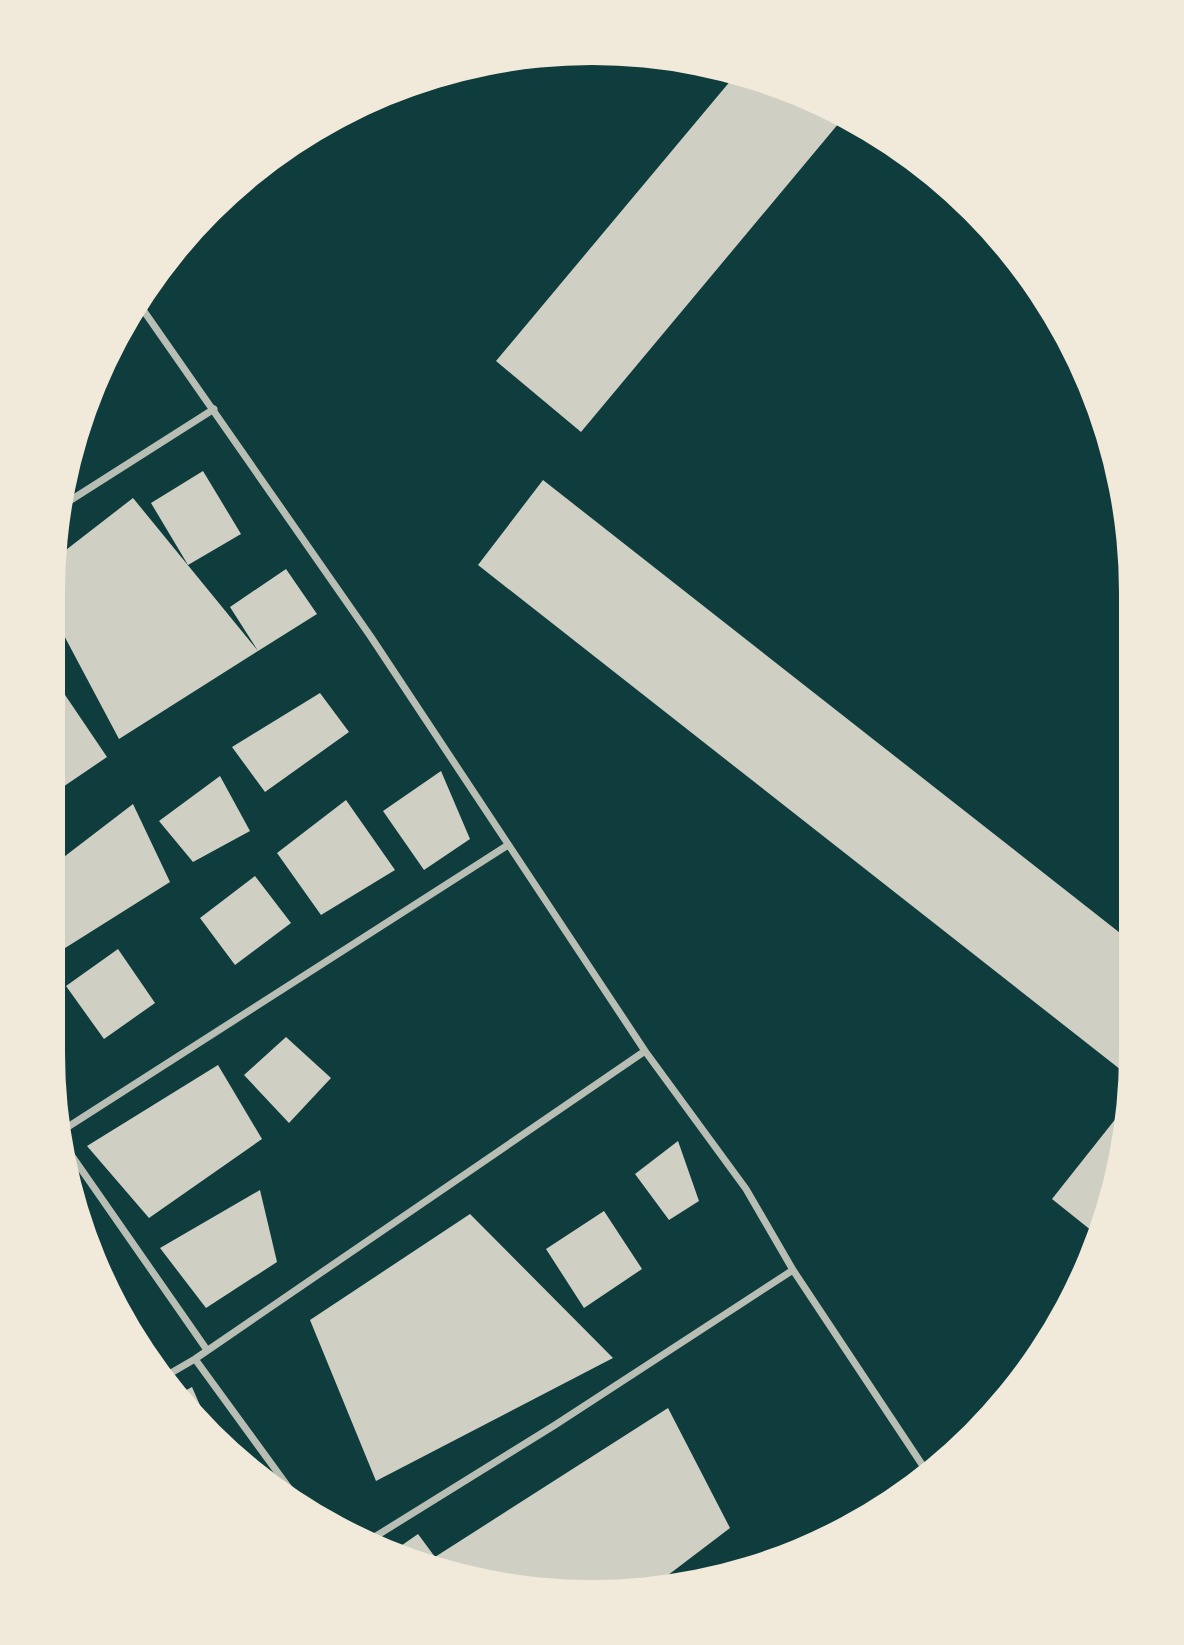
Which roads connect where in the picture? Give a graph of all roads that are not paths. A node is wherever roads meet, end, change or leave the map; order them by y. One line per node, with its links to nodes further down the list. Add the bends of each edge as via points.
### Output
1 (145, 313): 2 (street)
2 (214, 409): 3 (street); 4 (street, via 372,637)
3 (73, 498)
4 (508, 845): 5 (street); 6 (street)
5 (645, 1051): 8 (street, via 747,1189); 9 (street)
6 (70, 1126)
7 (77, 1163): 9 (street)
8 (793, 1270): 12 (street); 14 (street)
9 (207, 1350): 10 (street)
10 (195, 1359): 11 (street); 13 (street)
11 (173, 1372)
12 (922, 1464)
13 (283, 1479)
14 (378, 1535)

